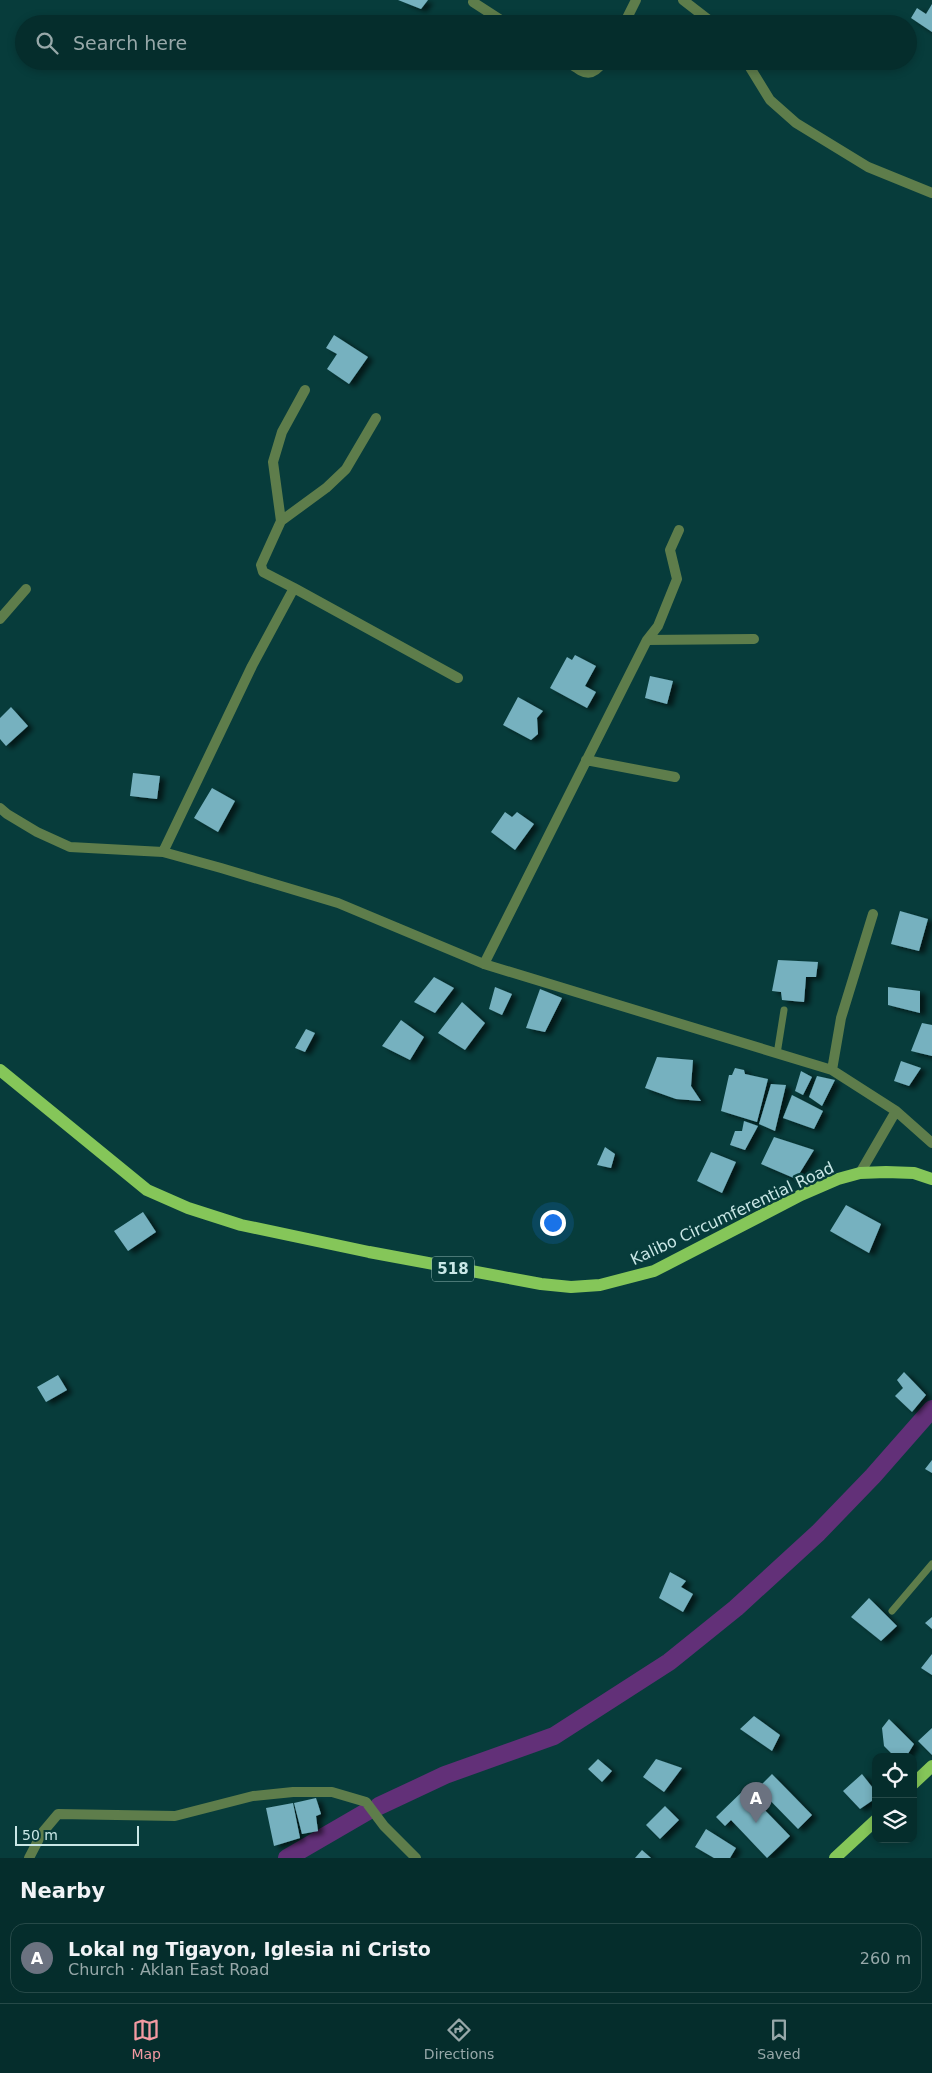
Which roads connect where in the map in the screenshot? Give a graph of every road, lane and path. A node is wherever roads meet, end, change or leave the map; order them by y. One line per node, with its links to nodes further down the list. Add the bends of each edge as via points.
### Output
1 (636, 0): 5 (street)
2 (683, 0): 6 (street)
3 (473, 2): 4 (street)
4 (493, 15)
5 (628, 15)
6 (702, 15)
7 (579, 70): 8 (street, via 592,73)
8 (598, 70)
9 (752, 70): 10 (street, via 770,100 796,123 868,167)
10 (932, 193)
11 (305, 390): 13 (street, via 282,432 273,462)
12 (376, 418): 13 (street, via 346,469)
13 (281, 521): 15 (street, via 261,565 263,572)
14 (678, 530): 18 (street, via 670,550 677,579 658,626)
15 (294, 588): 20 (street); 24 (street, via 252,666)
16 (26, 589): 17 (street)
17 (0, 619)
18 (647, 640): 19 (street); 21 (street)
19 (754, 640)
20 (458, 678)
21 (586, 760): 22 (street); 26 (street)
22 (675, 777)
23 (0, 808): 24 (street, via 70,847)
24 (163, 852): 26 (street, via 338,903)
25 (873, 914): 30 (street, via 840,1018)
26 (484, 964): 28 (street)
27 (784, 1010): 28 (lane)
28 (777, 1054): 30 (street)
29 (0, 1070): 33 (main road, Kalibo Circumferential Road / 518, via 147,1190 188,1208 250,1227 541,1284 600,1285 654,1271 801,1195)
30 (832, 1070): 31 (street)
31 (896, 1111): 32 (street); 33 (street)
32 (932, 1143)
33 (860, 1173): 34 (main road, Kalibo Circumferential Road / 518, via 914,1173)
34 (932, 1180)
35 (932, 1564): 36 (lane)
36 (892, 1611)
37 (932, 1766): 38 (main road)
38 (917, 1780)
39 (872, 1824): 42 (main road)
40 (29, 1858): 41 (street, via 42,1832 58,1814 175,1816 253,1796 332,1792 366,1802 384,1826)
41 (416, 1858)
42 (835, 1858)

